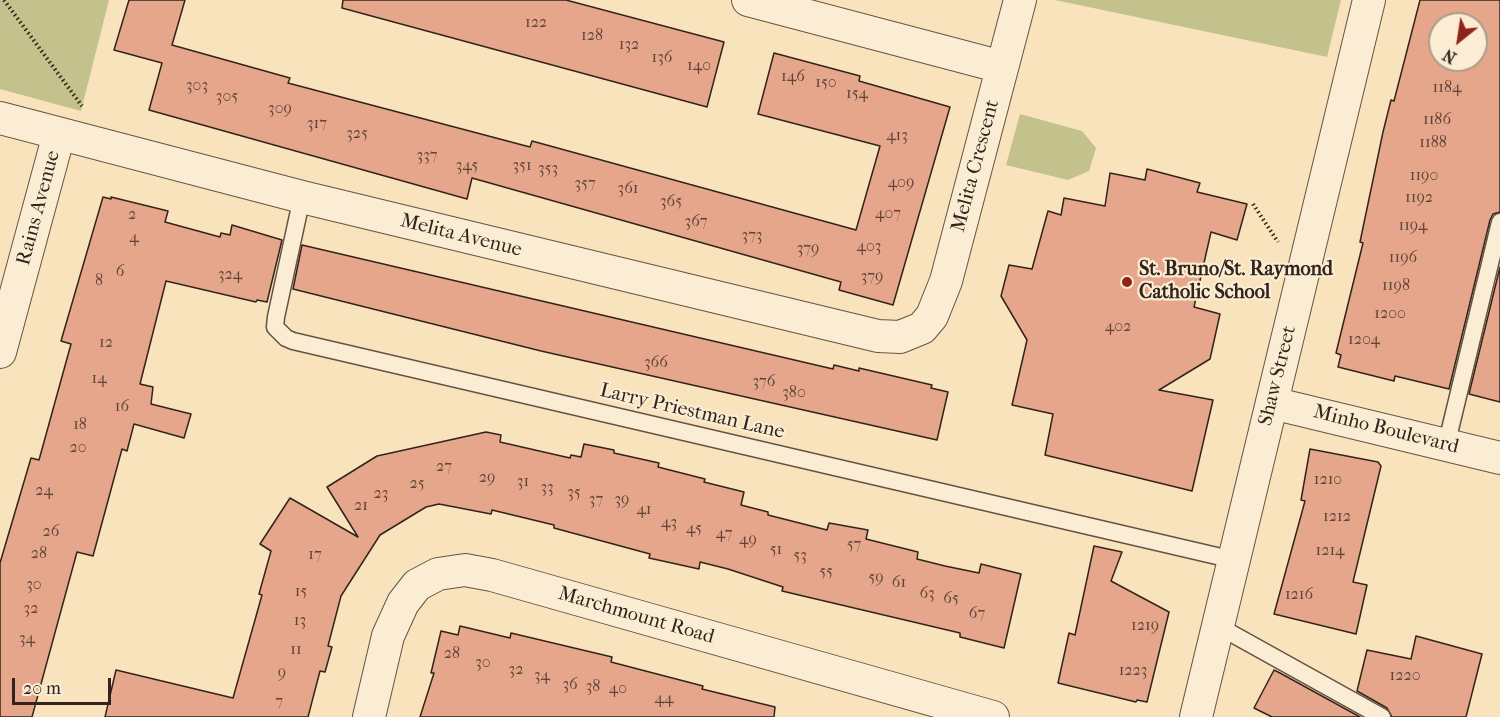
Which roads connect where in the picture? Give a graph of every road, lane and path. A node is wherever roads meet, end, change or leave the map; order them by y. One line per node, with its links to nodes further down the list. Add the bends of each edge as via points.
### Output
1 (4, 0): 6 (path)
2 (748, 0): 5 (street)
3 (1020, 0): 5 (street, Melita Crescent)
4 (1369, 0): 15 (street, Shaw Street)
5 (1002, 67): 13 (street, Melita Crescent, via 945,281 932,316)
6 (85, 110)
7 (0, 118): 8 (street, Melita Avenue)
8 (59, 134): 9 (street, Melita Avenue); 14 (street, Rains Avenue)
9 (302, 197): 13 (street, Melita Avenue, via 878,336 900,337); 18 (lane, Larry Priestman Lane, via 275,327 293,341)
10 (1253, 204): 12 (path)
11 (1500, 222): 16 (lane)
12 (1283, 250)
13 (922, 328)
14 (0, 352)
15 (1272, 403): 16 (street, Minho Boulevard); 18 (street, Shaw Street)
16 (1446, 446): 17 (street, Minho Boulevard)
17 (1500, 458)
18 (1234, 560): 19 (street, Shaw Street)
19 (1218, 626): 22 (street, Shaw Street); 23 (lane)
20 (369, 717): 21 (street, Marchmount Road, via 388,636 403,603 417,585 438,574 465,570)
21 (993, 717)
22 (1196, 717)
23 (1382, 717)

